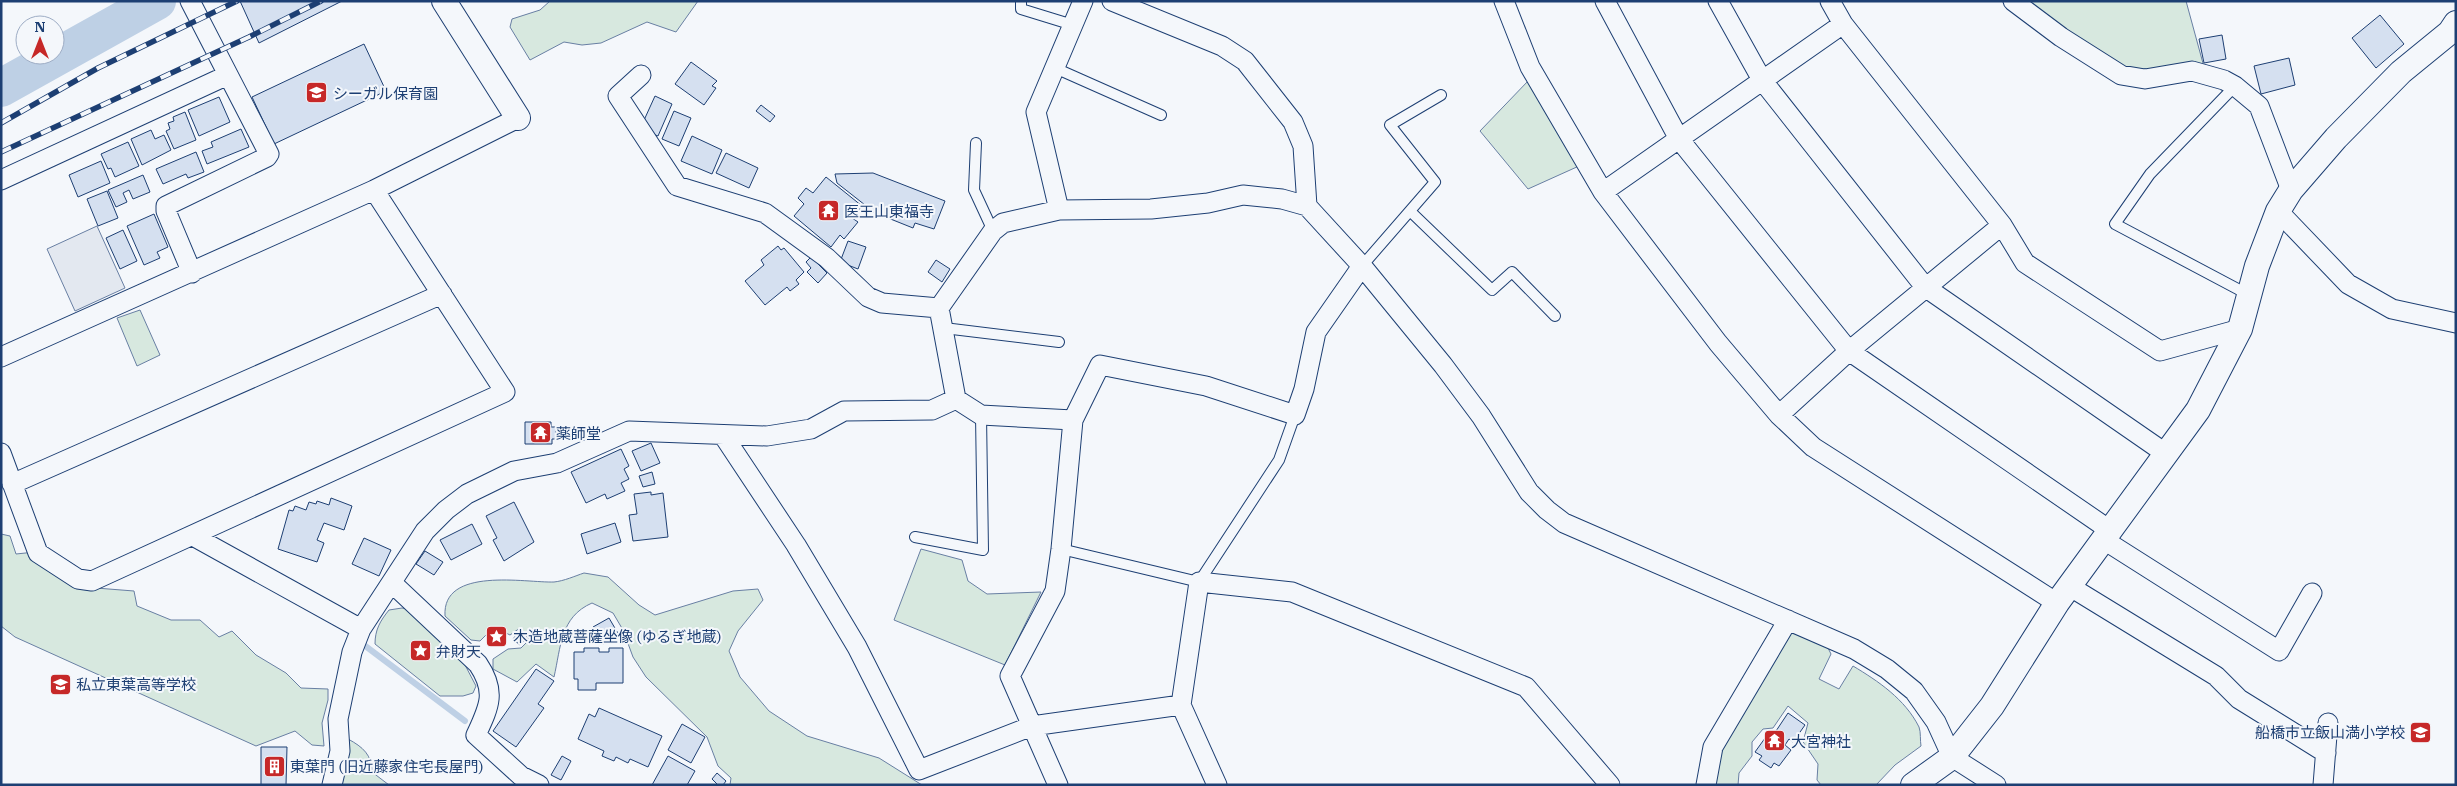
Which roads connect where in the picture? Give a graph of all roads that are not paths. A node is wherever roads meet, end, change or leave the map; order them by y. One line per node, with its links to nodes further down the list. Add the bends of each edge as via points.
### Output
1 (190, 1): 15 (street)
2 (444, 1): 21 (street)
3 (1021, 1): 12 (lane, via 1021,9)
4 (1083, 1): 12 (street)
5 (1112, 1): 28 (street, via 1222,46 1245,60 1293,122 1303,146)
6 (1504, 1): 27 (street, via 1530,67)
7 (1606, 1): 22 (street)
8 (1718, 1): 17 (street)
9 (1830, 1): 11 (street)
10 (2013, 1): 18 (street, via 2060,37 2122,75 2145,80 2192,71)
11 (1842, 24): 17 (street); 32 (street)
12 (1073, 26): 14 (street)
13 (2454, 31): 26 (street, via 2401,72 2336,138)
14 (1055, 68): 20 (lane); 29 (street, via 1036,112)
15 (228, 75): 24 (street); 35 (street, via 269,154 166,206)
16 (641, 75): 39 (street, via 618,96 677,186 765,213 826,258 868,297 882,303)
17 (1762, 80): 22 (street); 36 (street)
18 (2235, 86): 26 (street, via 2259,106); 38 (lane, via 2150,174 2115,224)
19 (1441, 95): 31 (lane, via 1390,125 1435,182)
20 (1161, 114)
21 (518, 118): 25 (street)
22 (1679, 139): 27 (street); 45 (street)
23 (976, 143): 33 (lane, via 974,190)
24 (1, 180)
25 (374, 190): 35 (street); 37 (street)
26 (2291, 190): 30 (street)
27 (1603, 192): 50 (street, via 1718,343)
28 (1307, 206): 29 (street, via 1243,194 1208,203 1151,209); 34 (street)
29 (1059, 210): 33 (street, via 1003,223)
30 (2278, 211): 38 (street, via 2256,266); 41 (street, via 2348,284 2392,309)
31 (1411, 212): 34 (lane); 40 (lane, via 1492,290 1512,272)
32 (2002, 225): 36 (street); 43 (street, via 2025,263 2160,351)
33 (993, 231): 39 (street)
34 (1362, 266): 49 (street, via 1316,332); 64 (street, via 1443,365 1481,416 1529,492 1547,510 1564,523)
35 (192, 273): 46 (street)
36 (1926, 287): 45 (street); 54 (street)
37 (442, 294): 55 (street); 57 (street, via 506,392)
38 (2249, 295): 43 (street)
39 (939, 308): 42 (street)
40 (1555, 316)
41 (2455, 321)
42 (944, 328): 44 (lane); 47 (street)
43 (2240, 329): 54 (street, via 2198,410)
44 (1059, 342)
45 (1849, 351): 50 (street); 56 (street)
46 (1, 357)
47 (956, 399): 48 (street); 52 (street, via 932,410 844,411 811,428 767,436)
48 (981, 415): 51 (street); 58 (lane, via 983,550)
49 (1295, 415): 51 (street, via 1206,386 1100,365); 60 (lane, via 1279,460)
50 (1779, 415): 63 (street, via 1813,447)
51 (1073, 420): 59 (street)
52 (723, 434): 61 (street, via 629,431 557,463 514,471 467,494 446,510 425,531); 68 (street, via 796,545 857,647 919,770)
53 (1, 453): 55 (street)
54 (2165, 453): 56 (street)
55 (12, 484): 57 (street, via 38,553 78,579 92,581)
56 (2107, 535): 62 (street, via 2279,651); 63 (street)
57 (193, 536): 65 (street)
58 (915, 537)
59 (1061, 549): 60 (lane); 68 (street, via 1055,591 1010,676)
60 (1199, 582): 66 (street); 76 (street, via 1292,592 1526,688)
61 (392, 583): 65 (street); 71 (street, via 478,664 486,676 491,698 476,735)
62 (2312, 593)
63 (2063, 594): 69 (street, via 2216,676 2239,699); 70 (street, via 1992,706)
64 (1788, 620): 70 (street, via 1854,648 1887,668 1914,691 1936,722); 77 (street, via 1713,748)
65 (361, 629): 72 (street, via 352,652 338,719 340,751)
66 (1181, 705): 68 (street); 75 (street)
67 (2328, 722): 69 (street)
68 (1032, 726): 74 (street)
69 (2326, 753): 80 (street)
70 (1952, 757): 78 (street); 79 (street)
71 (518, 780): 73 (street)
72 (332, 785)
73 (539, 785)
74 (1058, 785)
75 (1217, 785)
76 (1610, 785)
77 (1706, 785)
78 (1912, 785)
79 (1996, 785)
80 (2323, 785)

